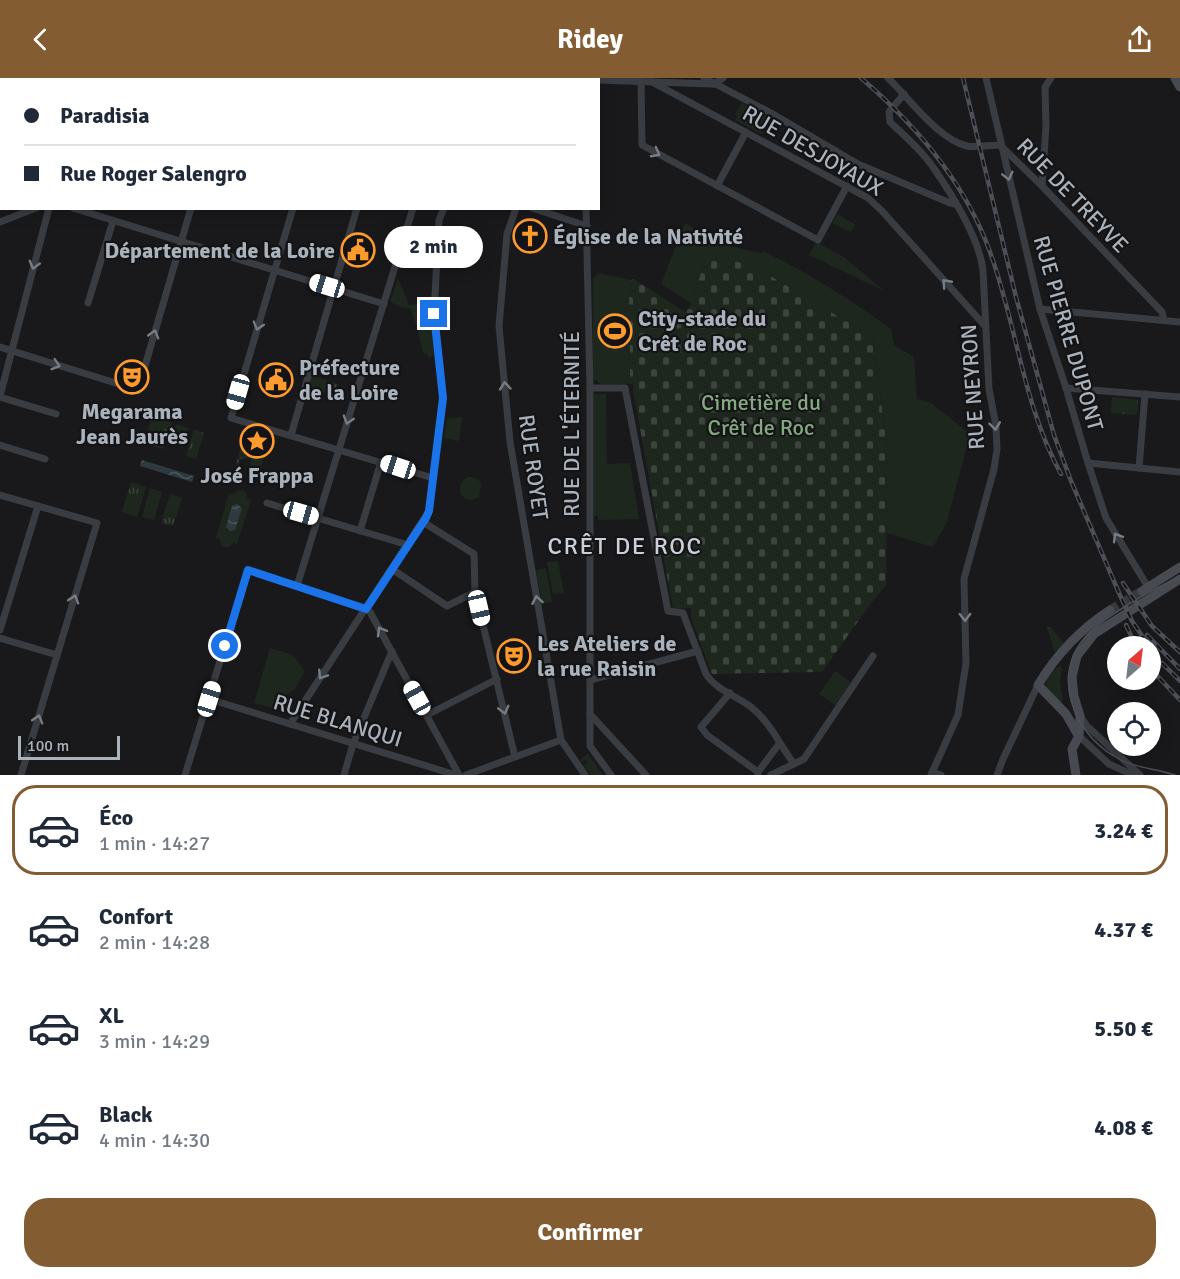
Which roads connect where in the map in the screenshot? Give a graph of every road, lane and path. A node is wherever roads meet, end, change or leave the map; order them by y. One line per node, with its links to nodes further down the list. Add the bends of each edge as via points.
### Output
1 (704, 78): 10 (street)
2 (723, 78): 10 (street)
3 (888, 78): 12 (street, RUE DE TREYVE)
4 (986, 78): 14 (street, RUE PIERRE DUPONT)
5 (1051, 78): 17 (street, via 1045,87)
6 (1175, 78): 11 (main road)
7 (600, 80): 8 (street)
8 (641, 82): 9 (street); 15 (street, one-way to 15, via 642,146)
9 (652, 82): 10 (street); 13 (street, RUE DESJOYAUX)
10 (714, 84): 18 (street, via 858,164)
11 (1180, 87)
12 (904, 94): 14 (street, RUE DE TREYVE, via 954,142 969,147); 18 (street, RUE NEYRON, via 889,112 890,122 935,169)
13 (746, 132): 15 (street); 16 (street, RUE DESJOYAUX)
14 (1000, 145): 17 (street, RUE DE TREYVE); 38 (street, RUE PIERRE DUPONT, one-way to 38)
15 (717, 186): 16 (street, via 818,240)
16 (847, 186): 41 (street, RUE DESJOYAUX, one-way to 16, via 882,211)
17 (1042, 186): 39 (street, RUE DE TREYVE, via 1162,312)
18 (955, 204): 41 (street, RUE NEYRON, via 980,255)
19 (31, 210): 31 (street)
20 (48, 210): 43 (street, one-way to 43)
21 (79, 210): 30 (street)
22 (190, 210): 33 (street)
23 (292, 210): 34 (street)
24 (356, 210): 35 (street)
25 (412, 210): 37 (street)
26 (443, 210): 58 (street, via 434,314 443,398)
27 (515, 210): 90 (street, RUE ROYET, one-way to 27, via 510,442 499,326 507,234)
28 (538, 210): 32 (street)
29 (586, 210): 32 (street, RUE DE L'ÉTERNITÉ)
30 (113, 221): 33 (street); 36 (street)
31 (0, 222)
32 (587, 226): 45 (street, RUE DE L'ÉTERNITÉ)
33 (181, 242): 34 (street); 43 (street, one-way to 33, via 138,390)
34 (274, 270): 35 (street); 50 (street, one-way to 50, via 231,418)
35 (334, 288): 37 (street); 50 (street)
36 (88, 303)
37 (384, 304): 52 (street, one-way to 52)
38 (1040, 309): 39 (street); 44 (street, RUE PIERRE DUPONT)
39 (1164, 320): 40 (street)
40 (1180, 322)
41 (985, 326): 95 (street, RUE NEYRON, one-way to 95, via 997,449 964,579 966,663 958,714)
42 (0, 347): 43 (street)
43 (12, 351): 47 (street)
44 (1066, 387): 46 (street); 55 (street, RUE PIERRE DUPONT)
45 (590, 388): 77 (street, via 625,388 668,611 683,613); 81 (street, RUE DE L'ÉTERNITÉ)
46 (1145, 394): 48 (street); 56 (street)
47 (0, 397): 49 (street)
48 (1180, 397)
49 (56, 414)
50 (291, 435): 52 (street)
51 (0, 445): 53 (street)
52 (339, 449): 54 (street); 62 (street)
53 (45, 459)
54 (381, 462): 58 (street); 64 (street)
55 (1088, 463): 56 (street); 71 (street, RUE PIERRE DUPONT, one-way to 55, via 1106,518)
56 (1139, 468): 57 (street)
57 (1180, 471)
58 (433, 478): 63 (street, via 429,511)
59 (0, 495): 61 (street)
60 (267, 503): 62 (street)
61 (38, 506): 74 (street); 78 (street, one-way to 61, via 97,523)
62 (318, 518): 64 (street); 69 (street)
63 (423, 522): 65 (street); 70 (street, via 474,554)
64 (360, 531): 65 (street)
65 (408, 544): 67 (street)
66 (1180, 567): 71 (main road)
67 (392, 569): 70 (street, via 447,606); 72 (street)
68 (1180, 579): 71 (main road)
69 (297, 586): 72 (street); 84 (street, via 248,570)
70 (476, 592): 80 (street)
71 (1146, 592): 73 (main road)
72 (366, 609): 76 (street, one-way to 72); 88 (street, one-way to 88)
73 (1113, 614): 82 (main road, via 1083,631); 87 (main road, via 1077,656 1072,686)
74 (0, 630)
75 (0, 638): 78 (street)
76 (392, 651): 86 (street); 91 (street)
77 (698, 651): 81 (street); 83 (street, via 712,682)
78 (57, 655): 97 (street, one-way to 78)
79 (873, 656): 94 (street, via 804,759)
80 (496, 679): 86 (street); 93 (street, one-way to 93)
81 (590, 680): 85 (street, RUE DE L'ÉTERNITÉ)
82 (1038, 685): 89 (main road, via 1066,714); 107 (street)
83 (730, 693): 92 (street, via 753,708); 96 (street, via 701,727)
84 (209, 699): 88 (street, RUE BLANQUI); 98 (street)
85 (590, 714): 103 (street, RUE DE L'ÉTERNITÉ, via 590,746); 104 (street)
86 (427, 715): 100 (street)
87 (1080, 716): 89 (main road); 110 (street)
88 (290, 724): 91 (street, RUE BLANQUI)
89 (1079, 736): 108 (main road, via 1072,749); 109 (street, via 1109,764)
90 (561, 740): 93 (street); 102 (street, RUE ROYET)
91 (353, 744): 99 (street); 100 (street, RUE BLANQUI)
92 (779, 744): 94 (street); 96 (street)
93 (515, 757): 101 (street)
94 (794, 764): 105 (street)
95 (931, 773): 106 (street)
96 (758, 774)
97 (21, 775)
98 (185, 775)
99 (344, 775)
100 (458, 775)
101 (466, 775)
102 (585, 775)
103 (611, 775)
104 (646, 775)
105 (771, 775)
106 (941, 775)
107 (997, 775)
108 (1076, 775)
109 (1133, 775)
110 (1140, 775)

